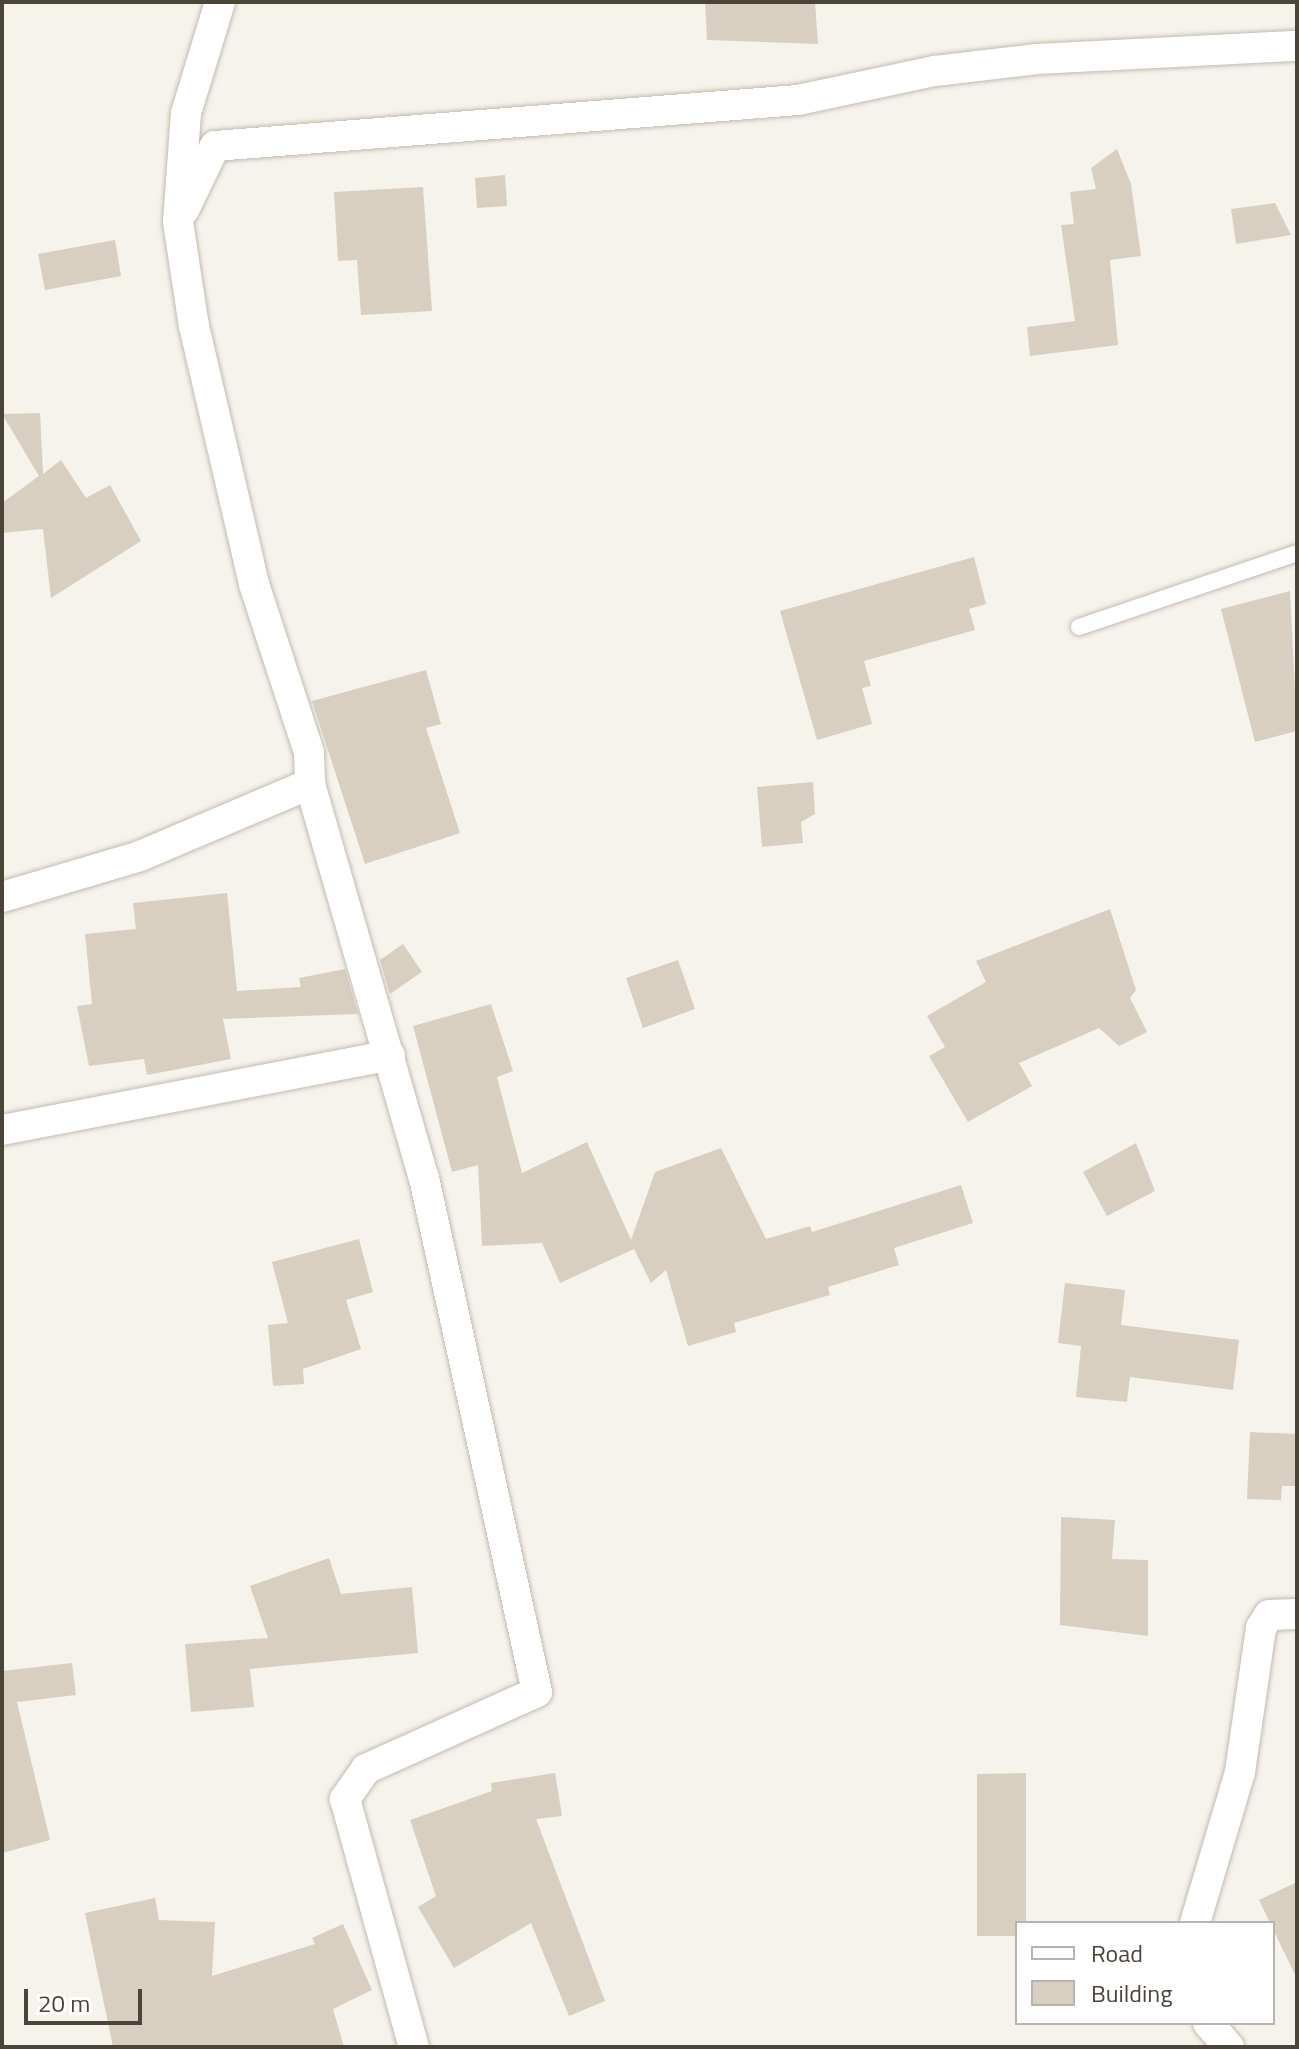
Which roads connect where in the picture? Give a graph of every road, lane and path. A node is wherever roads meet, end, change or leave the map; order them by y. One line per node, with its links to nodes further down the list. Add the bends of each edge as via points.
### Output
1 (220, 2): 3 (street)
2 (1297, 46): 4 (street, via 1037,59 935,71 798,100)
3 (186, 113): 4 (street); 5 (street)
4 (215, 146): 5 (street)
5 (178, 222): 8 (street, via 222,451 254,584 309,752)
6 (1297, 553): 7 (lane)
7 (1079, 627)
8 (310, 784): 9 (street, via 140,856); 10 (street)
9 (2, 897)
10 (390, 1055): 11 (street); 15 (street, via 424,1178 537,1692 366,1769 345,1799)
11 (2, 1130)
12 (1297, 1614): 13 (street, via 1269,1615 1261,1628 1240,1772)
13 (1196, 1921)
14 (1210, 2025): 16 (street)
15 (414, 2047)
16 (1229, 2047)

